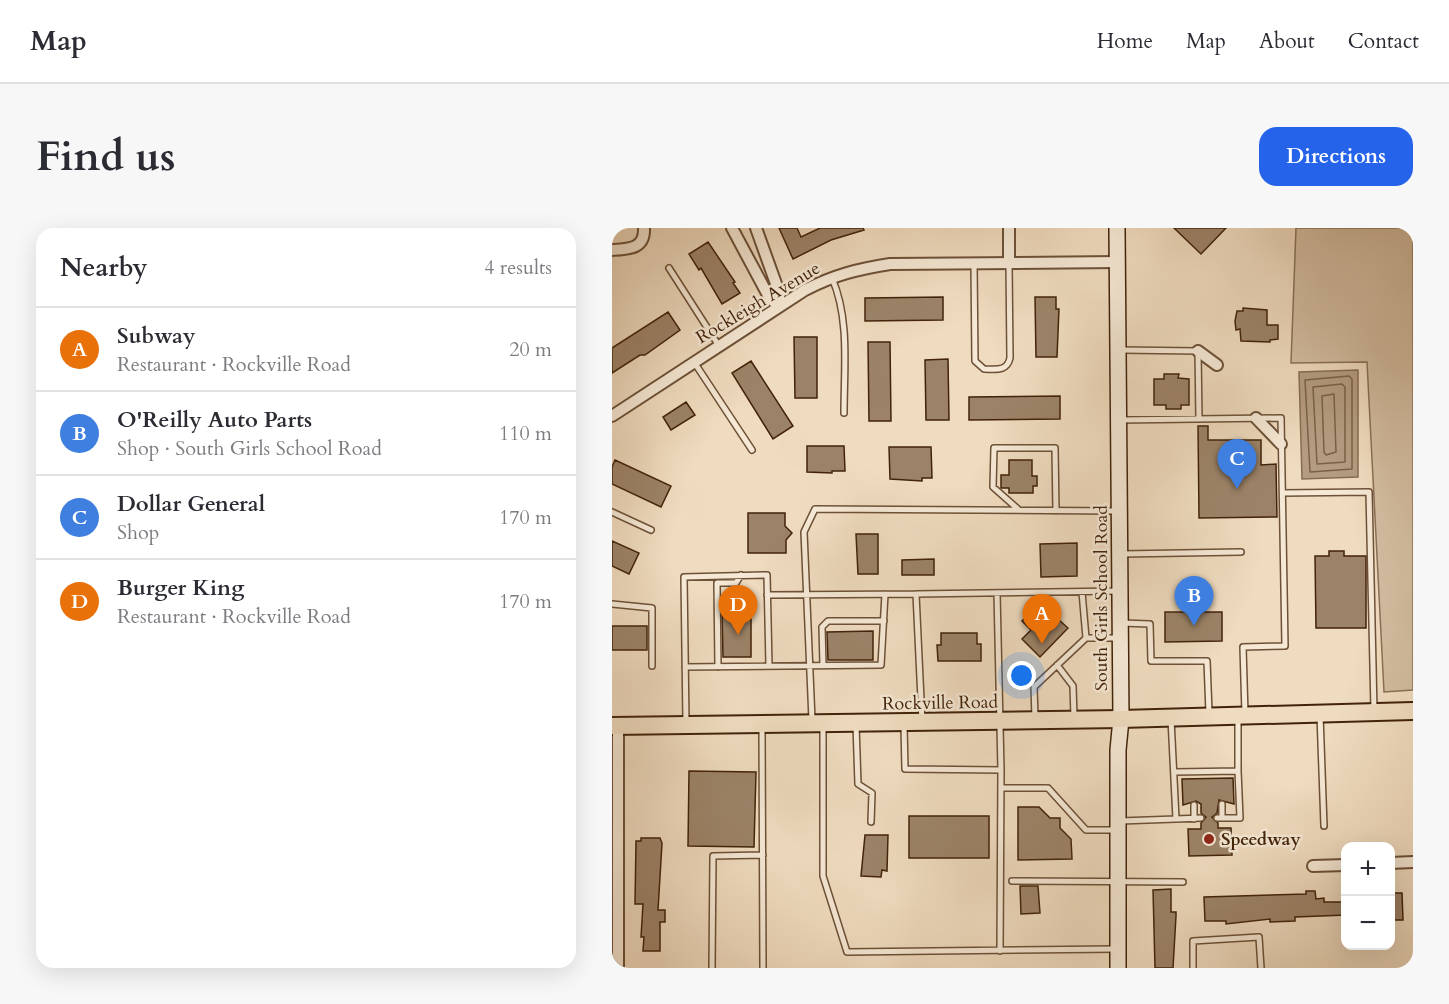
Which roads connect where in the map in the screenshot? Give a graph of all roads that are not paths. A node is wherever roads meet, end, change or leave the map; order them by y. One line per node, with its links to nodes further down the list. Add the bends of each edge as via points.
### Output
1 (644, 228): 6 (street, via 640,244)
2 (732, 228): 12 (street, via 769,297)
3 (756, 228): 12 (street, via 779,292)
4 (1009, 228): 9 (street)
5 (1117, 228): 7 (main road, South Girls School Road)
6 (612, 250)
7 (1118, 262): 9 (street, Rockleigh Avenue); 14 (main road, South Girls School Road)
8 (974, 264): 9 (street, Rockleigh Avenue); 9 (lane, via 975,360 984,369 1002,369 1009,364); 11 (street, Rockleigh Avenue, via 878,265)
9 (1009, 264)
10 (669, 268): 13 (lane)
11 (831, 277): 12 (street, Rockleigh Avenue); 18 (lane, via 843,316)
12 (779, 307): 13 (street, Rockleigh Avenue)
13 (719, 346): 16 (street, Rockleigh Avenue)
14 (1119, 350): 15 (lane); 22 (main road, South Girls School Road)
15 (1198, 351): 17 (street); 21 (lane)
16 (694, 362): 19 (street, Rockleigh Avenue); 24 (lane)
17 (1217, 365)
18 (844, 413)
19 (612, 416)
20 (1256, 418): 21 (lane); 23 (street); 23 (lane, via 1281,418)
21 (1198, 419): 22 (lane)
22 (1119, 420): 28 (main road, South Girls School Road)
23 (1281, 444): 25 (lane)
24 (752, 450)
25 (1283, 493): 53 (lane, via 1369,492); 55 (lane, via 1285,646 1243,647)
26 (1019, 510): 27 (lane); 27 (lane, via 993,487 994,448 1055,448); 40 (lane, via 815,509 804,532)
27 (1056, 510): 28 (lane)
28 (1120, 511): 32 (main road, South Girls School Road)
29 (612, 512): 30 (lane)
30 (651, 530)
31 (1241, 552): 32 (lane)
32 (1120, 554): 34 (main road, South Girls School Road)
33 (741, 575): 39 (lane, via 767,575); 50 (lane, via 684,577); 51 (lane, via 736,583 717,583)
34 (1120, 591): 35 (lane); 43 (main road, South Girls School Road)
35 (1082, 592): 36 (lane); 44 (lane)
36 (998, 593): 38 (lane); 61 (lane)
37 (885, 594): 38 (lane); 40 (lane); 42 (lane)
38 (916, 594): 62 (lane)
39 (767, 595): 40 (lane); 49 (lane)
40 (806, 595): 46 (lane)
41 (612, 604): 48 (lane, via 652,608)
42 (884, 621): 47 (lane, via 881,665); 47 (lane, via 828,621 822,627)
43 (1121, 631): 44 (lane); 56 (lane, via 1150,624 1151,661 1207,661); 58 (main road, South Girls School Road)
44 (1086, 638): 45 (lane)
45 (1057, 664): 59 (lane, via 1034,687); 60 (lane, via 1073,686)
46 (810, 665): 47 (lane); 49 (lane); 64 (lane)
47 (823, 665)
48 (652, 666)
49 (769, 666): 51 (lane)
50 (685, 667): 51 (lane); 66 (lane)
51 (718, 667)
52 (1413, 711): 53 (main road, Rockville Road)
53 (1374, 712): 54 (main road, Rockville Road)
54 (1320, 714): 55 (main road, Rockville Road); 82 (lane)
55 (1241, 715): 56 (main road, Rockville Road); 72 (lane)
56 (1209, 716): 57 (main road, Rockville Road)
57 (1171, 717): 58 (main road, Rockville Road); 73 (lane)
58 (1121, 719): 60 (main road, Rockville Road); 81 (main road, South Girls School Road)
59 (1035, 720): 60 (main road, Rockville Road); 61 (main road, Rockville Road)
60 (1074, 720)
61 (1000, 721): 62 (main road, Rockville Road); 69 (lane)
62 (922, 722): 63 (main road, Rockville Road)
63 (904, 723): 65 (main road, Rockville Road); 69 (lane, via 905,769)
64 (818, 724): 65 (main road, Rockville Road); 67 (main road, Rockville Road); 92 (lane, via 823,876 847,952)
65 (856, 724): 80 (lane, via 858,784 872,793)
66 (686, 725): 67 (main road, Rockville Road); 68 (main road, Rockville Road)
67 (762, 725): 83 (lane)
68 (615, 726): 93 (street)
69 (1001, 770): 76 (lane)
70 (1192, 771): 71 (lane); 73 (lane); 75 (lane)
71 (1220, 771): 72 (lane); 74 (lane)
72 (1238, 771): 77 (lane, via 1240,818 1220,818)
73 (1175, 772): 79 (lane)
74 (1220, 778)
75 (1193, 779)
76 (1000, 788): 81 (lane, via 1048,788 1086,830); 92 (lane)
77 (1222, 804)
78 (1194, 805): 79 (lane, via 1198,818)
79 (1176, 819): 81 (lane)
80 (872, 822)
81 (1118, 826): 89 (main road, South Girls School Road)
82 (1324, 826)
83 (763, 855): 94 (lane, via 713,856); 95 (lane)
84 (1413, 862): 85 (street)
85 (1395, 863)
86 (1341, 865): 87 (street)
87 (1313, 866)
88 (1012, 881): 89 (lane)
89 (1117, 881): 90 (lane); 91 (main road, South Girls School Road)
90 (1183, 882)
91 (1118, 949): 92 (lane); 96 (main road, South Girls School Road)
92 (999, 951)
93 (618, 968)
94 (712, 968)
95 (763, 968)
96 (1118, 968)
97 (1193, 968): 98 (lane, via 1192,941 1259,937)
98 (1262, 968)

